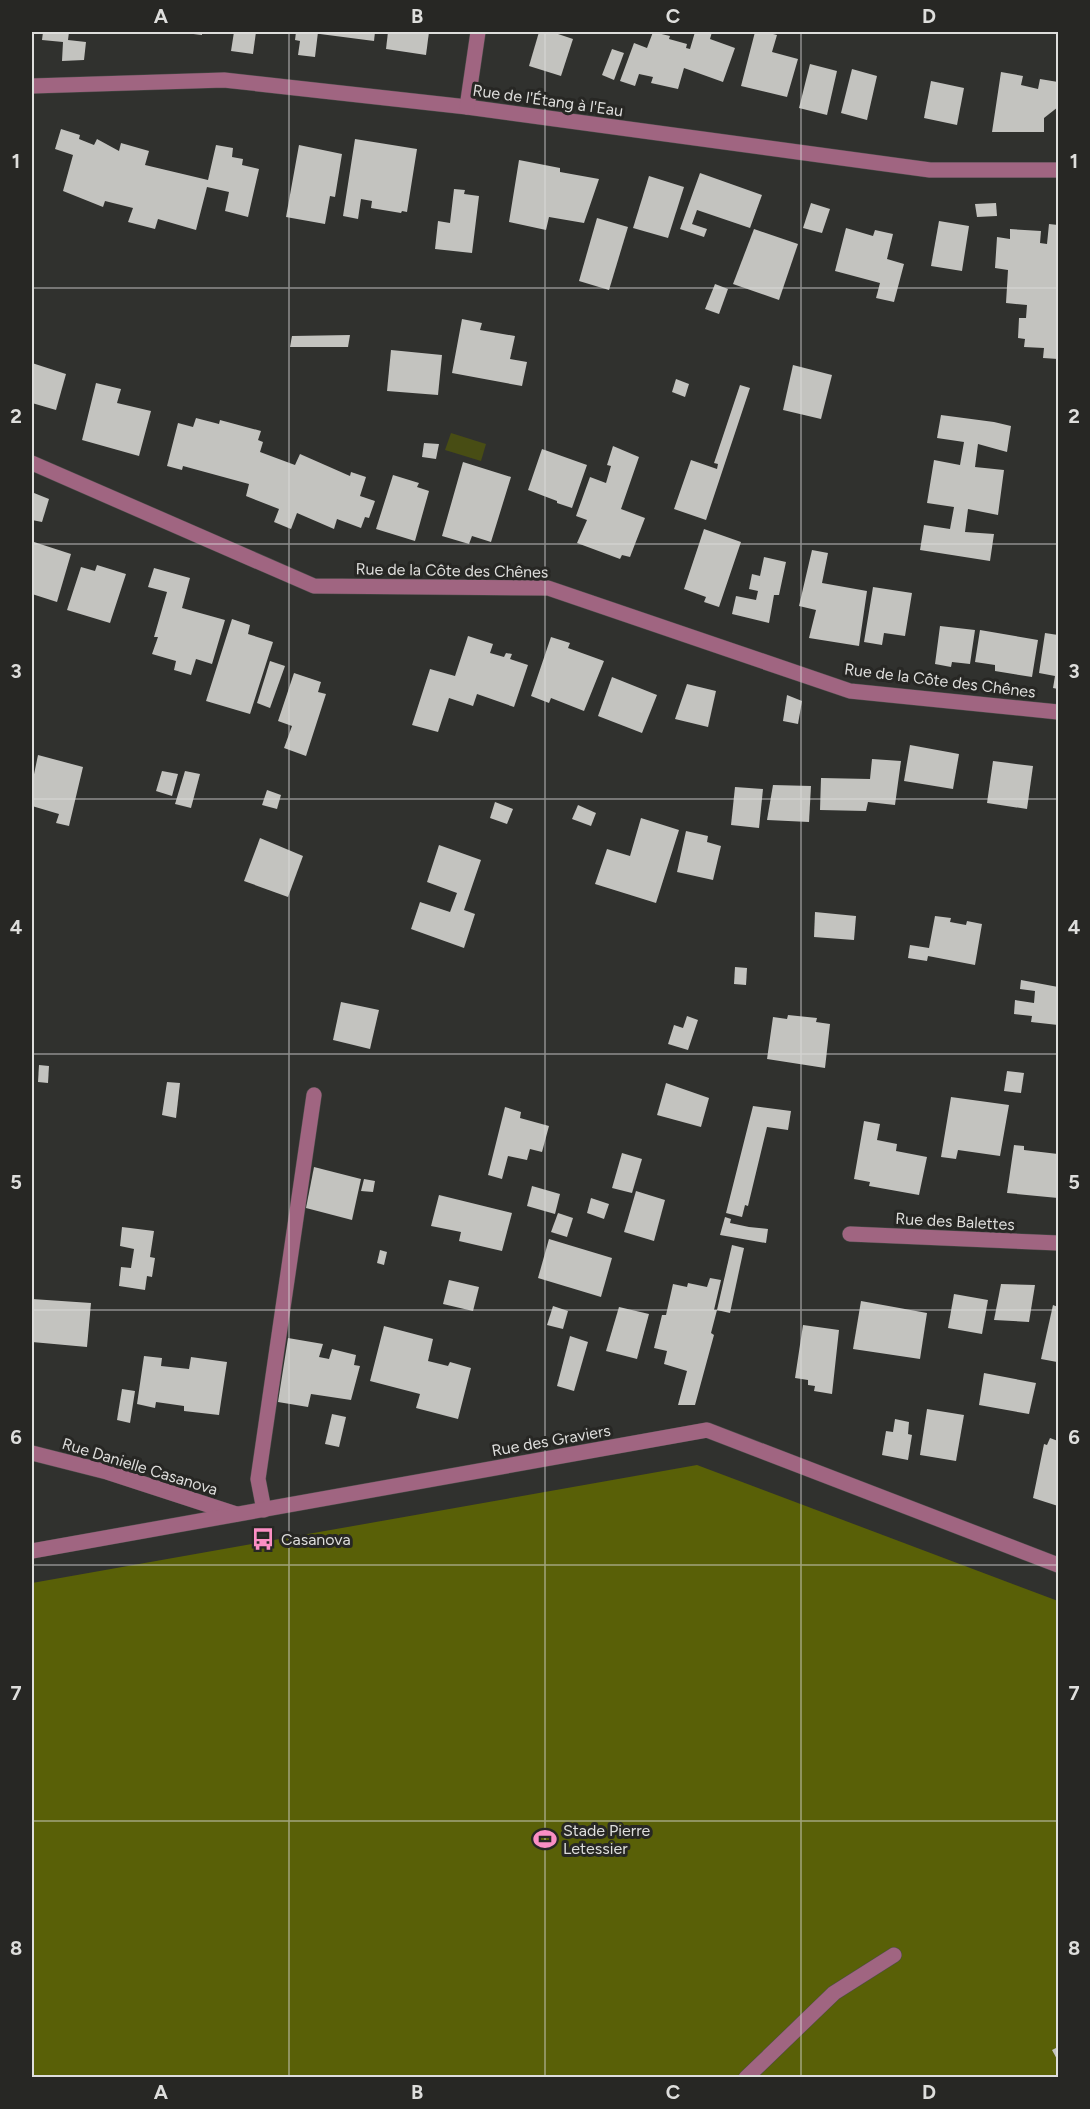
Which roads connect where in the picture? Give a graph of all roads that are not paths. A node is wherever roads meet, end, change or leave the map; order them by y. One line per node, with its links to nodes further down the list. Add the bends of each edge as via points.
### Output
1 (478, 32): 3 (street)
2 (32, 86): 3 (street, Rue de l'Étang à l'Eau, via 224,80)
3 (467, 107): 4 (street, Rue de l'Étang à l'Eau, via 930,170)
4 (1059, 170)
5 (32, 463): 6 (street, Rue de la Côte des Chênes, via 314,586 548,588 850,692)
6 (1059, 712)
7 (314, 1095): 11 (street, via 258,1479)
8 (850, 1234): 9 (street, Rue des Balettes)
9 (1059, 1243)
10 (32, 1452): 12 (street, Rue Danielle Casanova)
11 (264, 1510): 12 (street, Rue des Graviers); 14 (street, Rue des Graviers, via 707,1430)
12 (239, 1515): 13 (street, Rue des Graviers)
13 (32, 1551)
14 (1059, 1565)
15 (894, 1955): 16 (street, via 834,1993)
16 (746, 2078)

